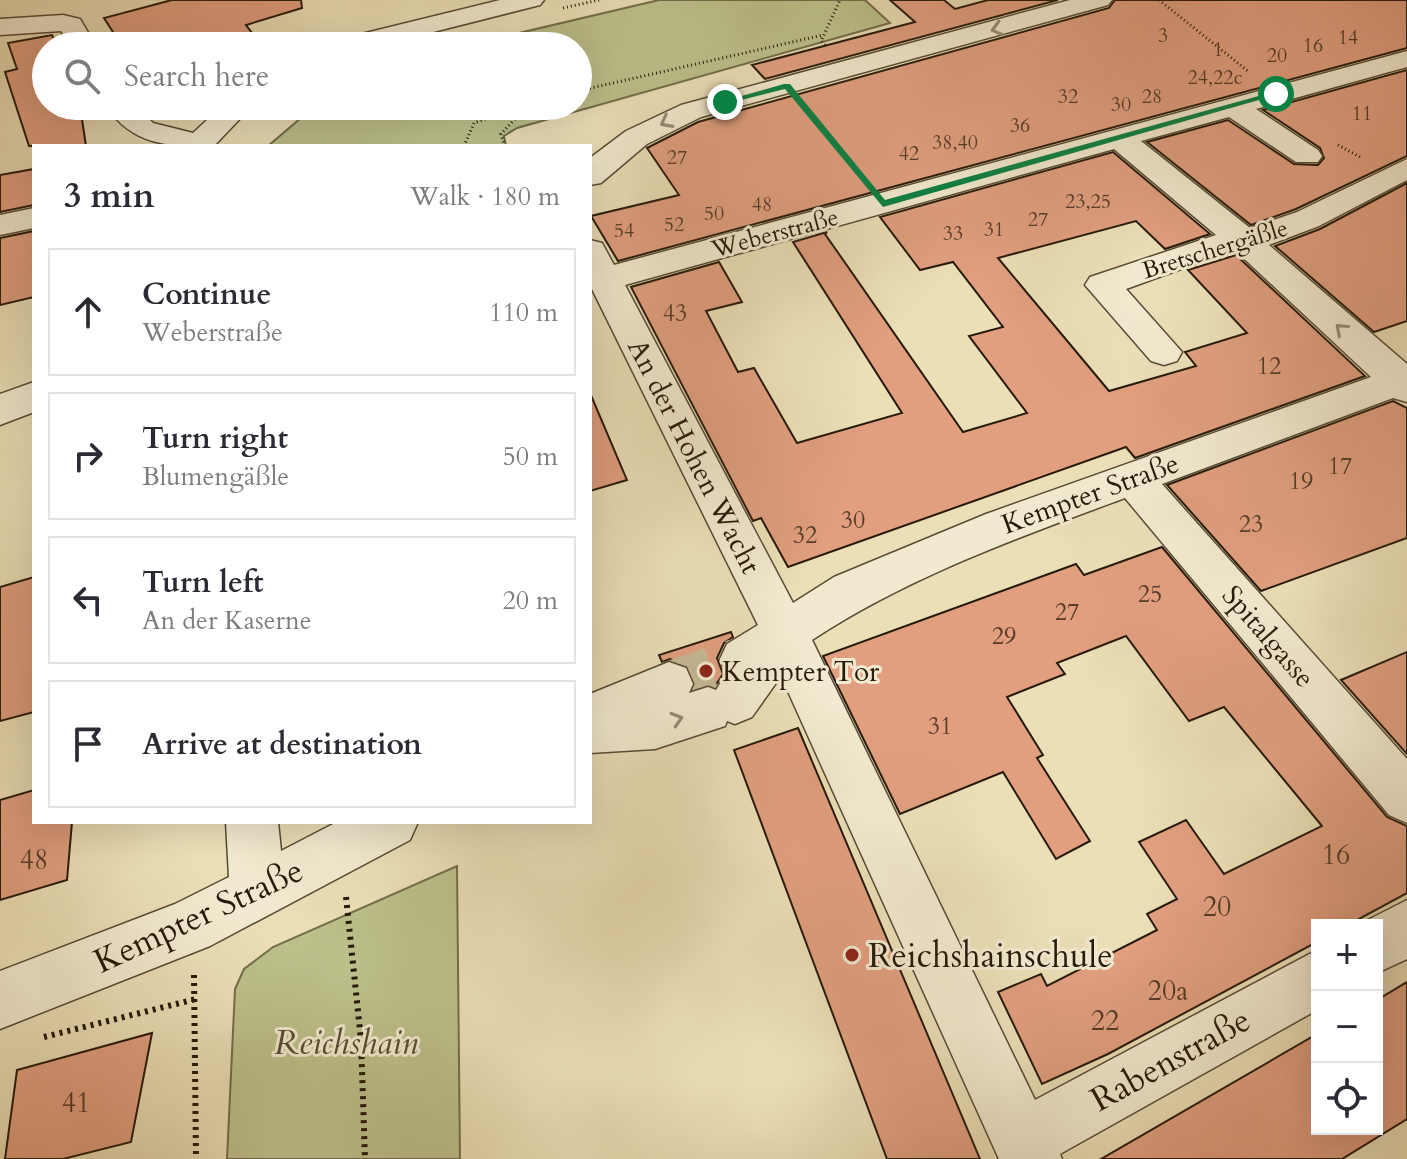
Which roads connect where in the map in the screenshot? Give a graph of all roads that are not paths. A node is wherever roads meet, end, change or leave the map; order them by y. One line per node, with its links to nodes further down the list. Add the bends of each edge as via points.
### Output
1 (531, 0): 5 (street)
2 (1099, 0): 15 (street, one-way to 15, via 669,119)
3 (6, 17): 4 (street, via 63,23)
4 (75, 32)
5 (402, 32)
6 (1405, 63): 7 (street, Weberstraße)
7 (1232, 106): 10 (street, Weberstraße); 13 (street)
8 (134, 120): 11 (street, via 143,129)
9 (223, 120): 12 (street)
10 (1119, 138): 18 (street); 19 (street, Weberstraße, via 883,204)
11 (194, 144)
12 (198, 144)
13 (1307, 156)
14 (1400, 173): 18 (street, Bretschergäßle, via 1308,219)
15 (592, 174)
16 (32, 218): 17 (street)
17 (0, 225)
18 (1242, 239): 20 (street, Bretschergäßle, via 1102,285); 21 (street, one-way to 18)
19 (597, 265): 25 (street, An der Hohen Wacht)
20 (1164, 352)
21 (1404, 382): 24 (street, Kempter Straße)
22 (32, 397): 23 (street)
23 (0, 410)
24 (1131, 477): 25 (street, Kempter Straße, via 850,591); 28 (street, Spitalgasse)
25 (728, 677): 26 (street, Kempter Straße); 27 (street, Kempter Straße, one-way to 25, via 655,726); 36 (street, An der Hohen Wacht)
26 (592, 717)
27 (592, 729)
28 (1407, 797)
29 (252, 824): 31 (street)
30 (388, 824): 31 (street, Kempter Straße)
31 (257, 888): 35 (street, Kempter Straße)
32 (1407, 928): 33 (street)
33 (1383, 942)
34 (1311, 982): 36 (street, Rabenstraße)
35 (15, 1020)
36 (1027, 1150)

